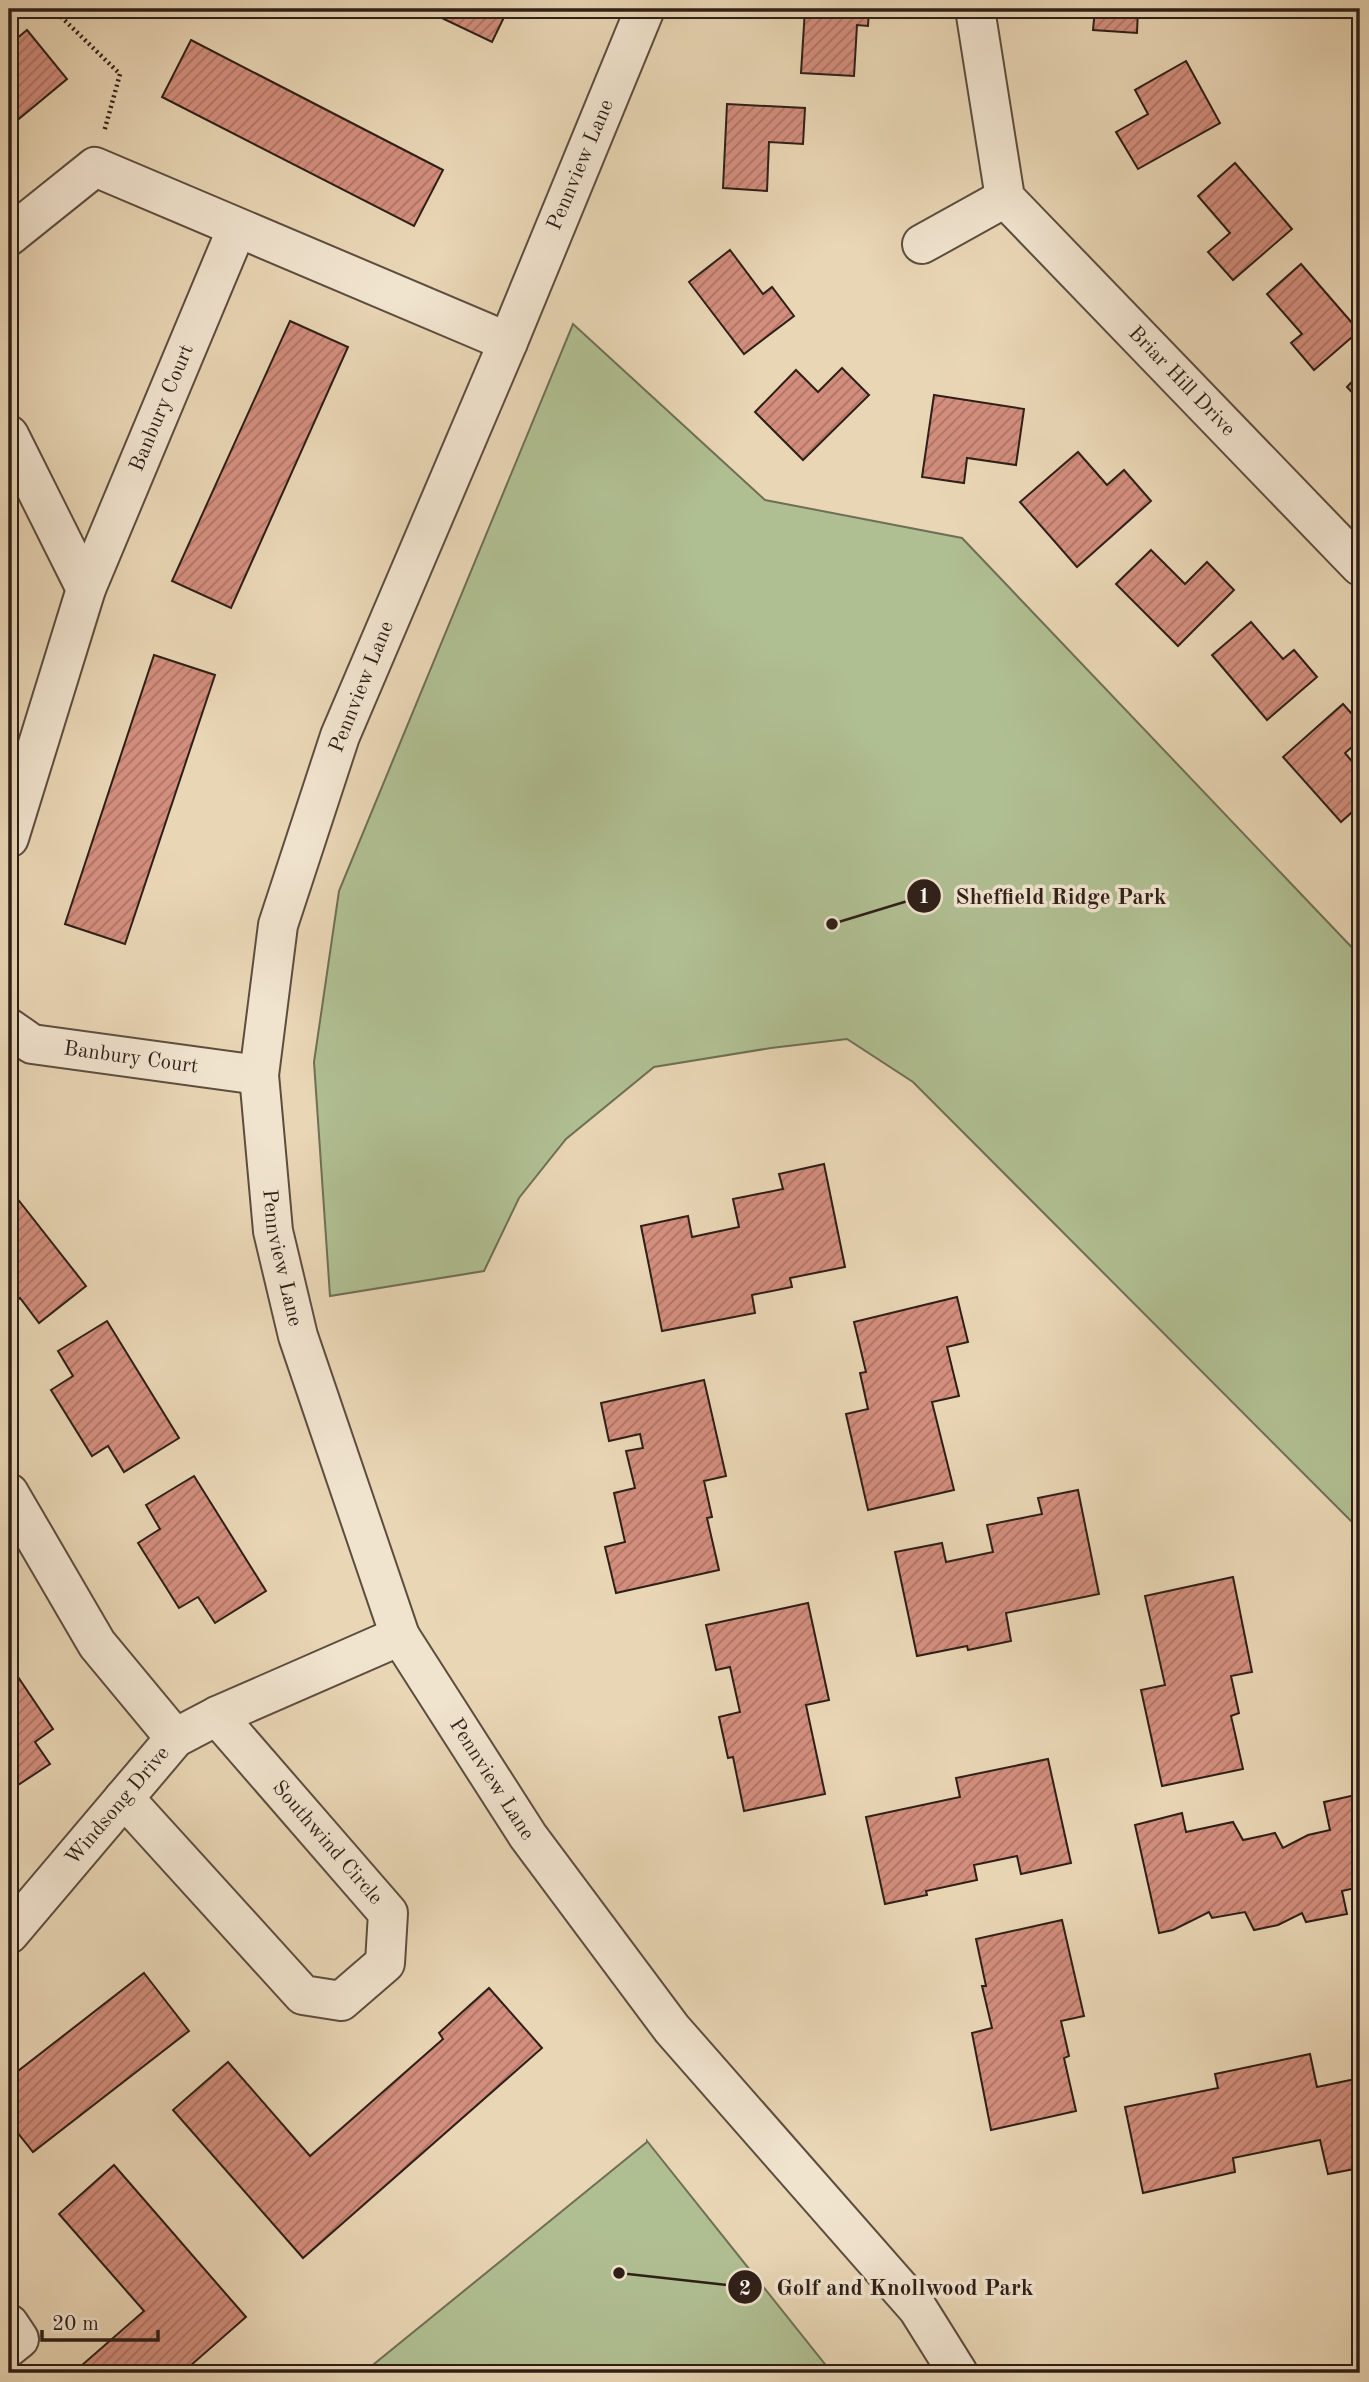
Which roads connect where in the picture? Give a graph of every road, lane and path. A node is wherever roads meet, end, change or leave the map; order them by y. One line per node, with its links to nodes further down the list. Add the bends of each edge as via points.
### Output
1 (53, 9): 4 (path, via 120,74)
2 (645, 9): 9 (street, Pennview Lane)
3 (975, 9): 5 (street)
4 (95, 167): 6 (street); 7 (street)
5 (1005, 198): 8 (street); 11 (street, Briar Hill Drive)
6 (237, 228): 9 (street); 12 (street, Banbury Court)
7 (9, 236)
8 (922, 244)
9 (508, 342): 15 (street, Pennview Lane, via 340,736 278,925)
10 (9, 435): 12 (street)
11 (1360, 566)
12 (86, 589): 13 (street, Banbury Court)
13 (9, 838)
14 (9, 1028): 15 (street, Banbury Court, via 32,1044)
15 (259, 1075): 17 (street, Pennview Lane, via 273,1231 298,1336)
16 (9, 1493): 19 (street, via 97,1644)
17 (400, 1636): 18 (street, Windsong Drive); 22 (street, Pennview Lane, via 528,1836 671,2029 918,2309)
18 (217, 1716): 19 (street, Windsong Drive); 20 (street, Southwind Circle, via 388,1913 385,1963 341,2001 303,1995)
19 (176, 1738): 20 (street, Windsong Drive)
20 (124, 1798): 21 (street, Windsong Drive)
21 (9, 1934)
22 (958, 2373)

